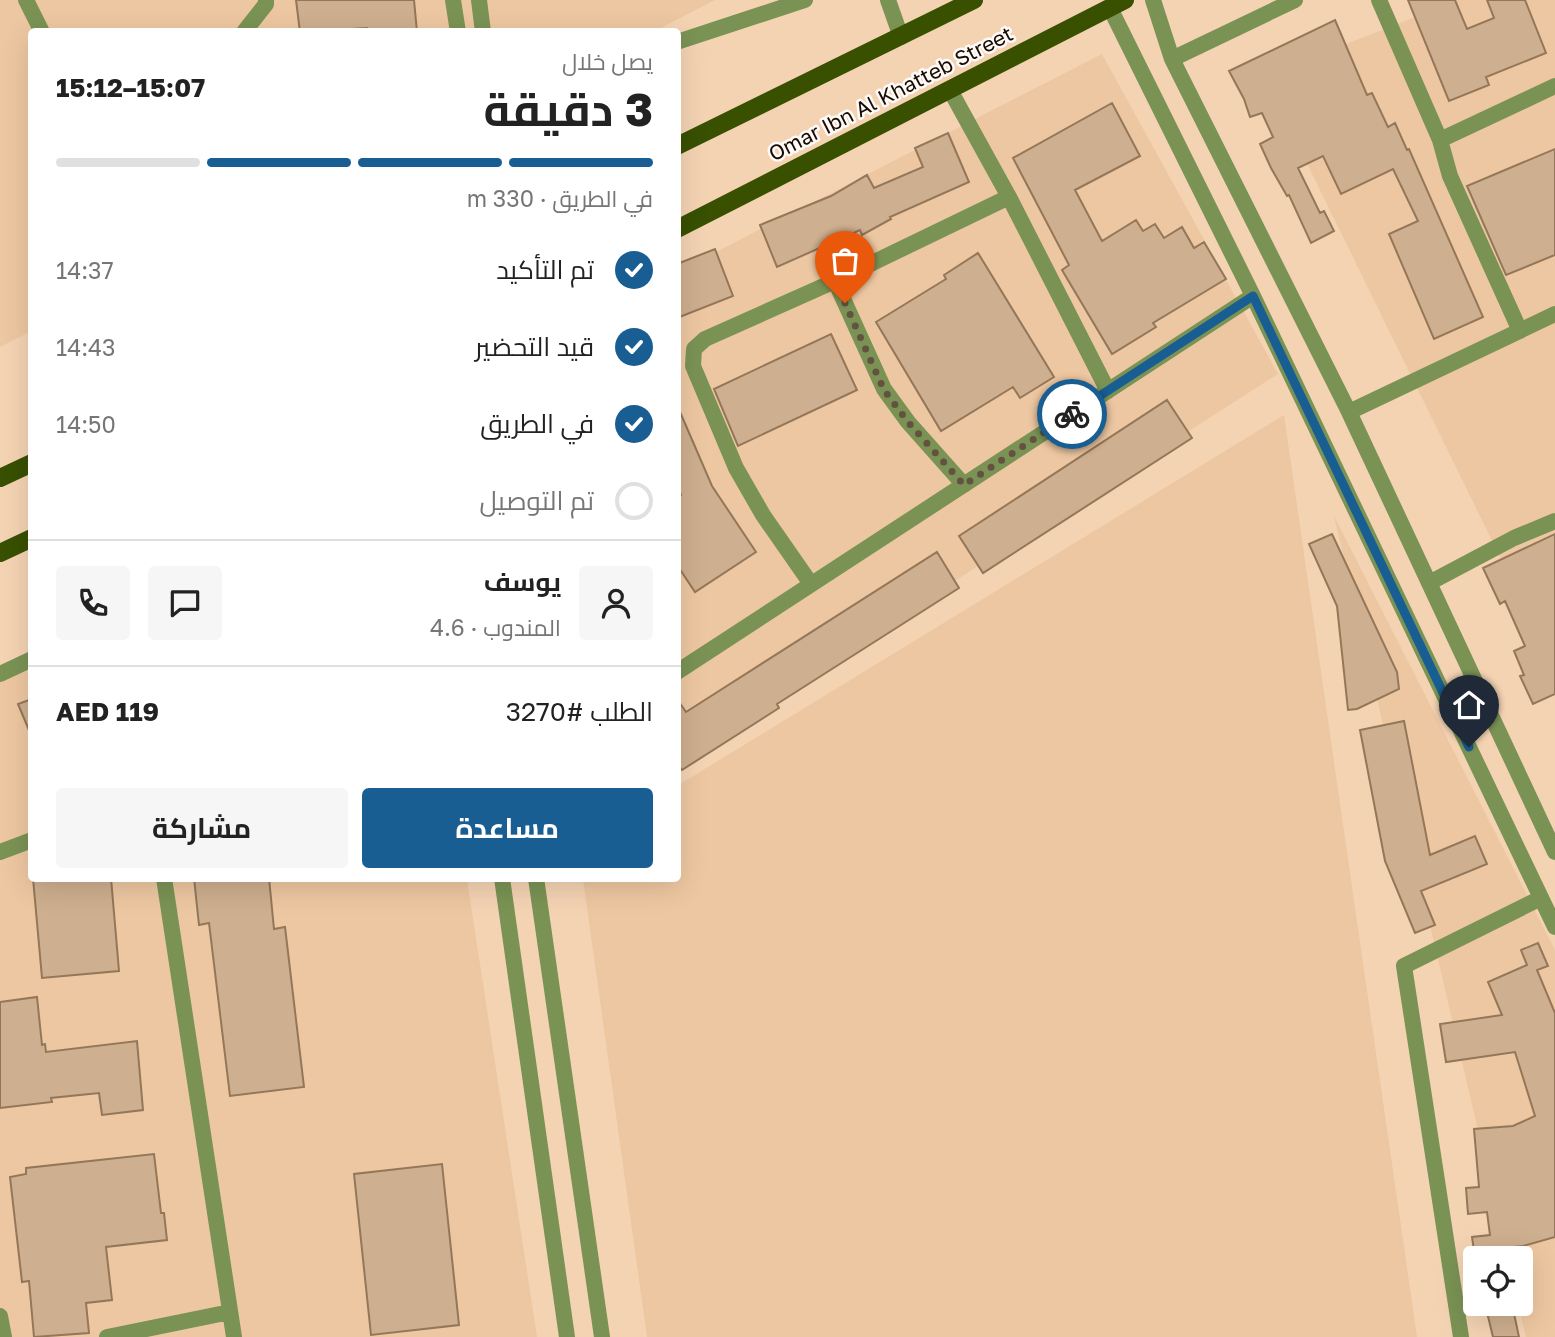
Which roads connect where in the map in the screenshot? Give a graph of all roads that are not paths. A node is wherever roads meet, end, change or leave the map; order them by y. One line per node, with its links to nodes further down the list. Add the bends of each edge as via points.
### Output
1 (26, 0): 12 (street)
2 (266, 0): 13 (street)
3 (453, 0): 14 (street)
4 (479, 0): 15 (street)
5 (805, 0): 17 (street)
6 (888, 0): 16 (street)
7 (974, 0): 16 (main road)
8 (1153, 0): 18 (street)
9 (1295, 0): 18 (street)
10 (1379, 0): 21 (street)
11 (1117, 4): 20 (main road, Omar Ibn Al Khatteb Street); 26 (street)
12 (40, 28)
13 (247, 28)
14 (457, 28)
15 (482, 28)
16 (901, 37): 22 (main road)
17 (681, 40)
18 (1172, 59): 32 (street)
19 (1555, 86): 21 (street)
20 (950, 90): 23 (street); 24 (main road, Omar Ibn Al Khatteb Street)
21 (1440, 139): 28 (street, via 1450,176)
22 (681, 144)
23 (1009, 197): 25 (street); 31 (street)
24 (681, 227)
25 (835, 281): 29 (street); 35 (street, via 884,390)
26 (1253, 296): 31 (street); 50 (street)
27 (1555, 314): 28 (street)
28 (1520, 331): 32 (street)
29 (694, 349): 30 (street); 40 (street, via 693,366 736,468)
30 (681, 354)
31 (1108, 391): 35 (street)
32 (1349, 412): 39 (street)
33 (28, 465): 34 (main road)
34 (0, 478)
35 (964, 485): 40 (street)
36 (1555, 520): 39 (street)
37 (28, 539): 38 (main road)
38 (0, 553)
39 (1429, 583): 46 (street)
40 (811, 584): 42 (street)
41 (28, 661): 43 (street)
42 (681, 669)
43 (0, 674)
44 (28, 841): 45 (street)
45 (0, 852)
46 (1555, 852)
47 (164, 882): 52 (street)
48 (503, 882): 57 (street)
49 (537, 882): 58 (street)
50 (1541, 898): 51 (street); 59 (street, via 1404,966)
51 (1555, 927)
52 (230, 1312): 55 (street); 56 (street)
53 (0, 1316): 54 (street)
54 (4, 1337)
55 (107, 1337)
56 (234, 1337)
57 (567, 1337)
58 (602, 1337)
59 (1461, 1337)

